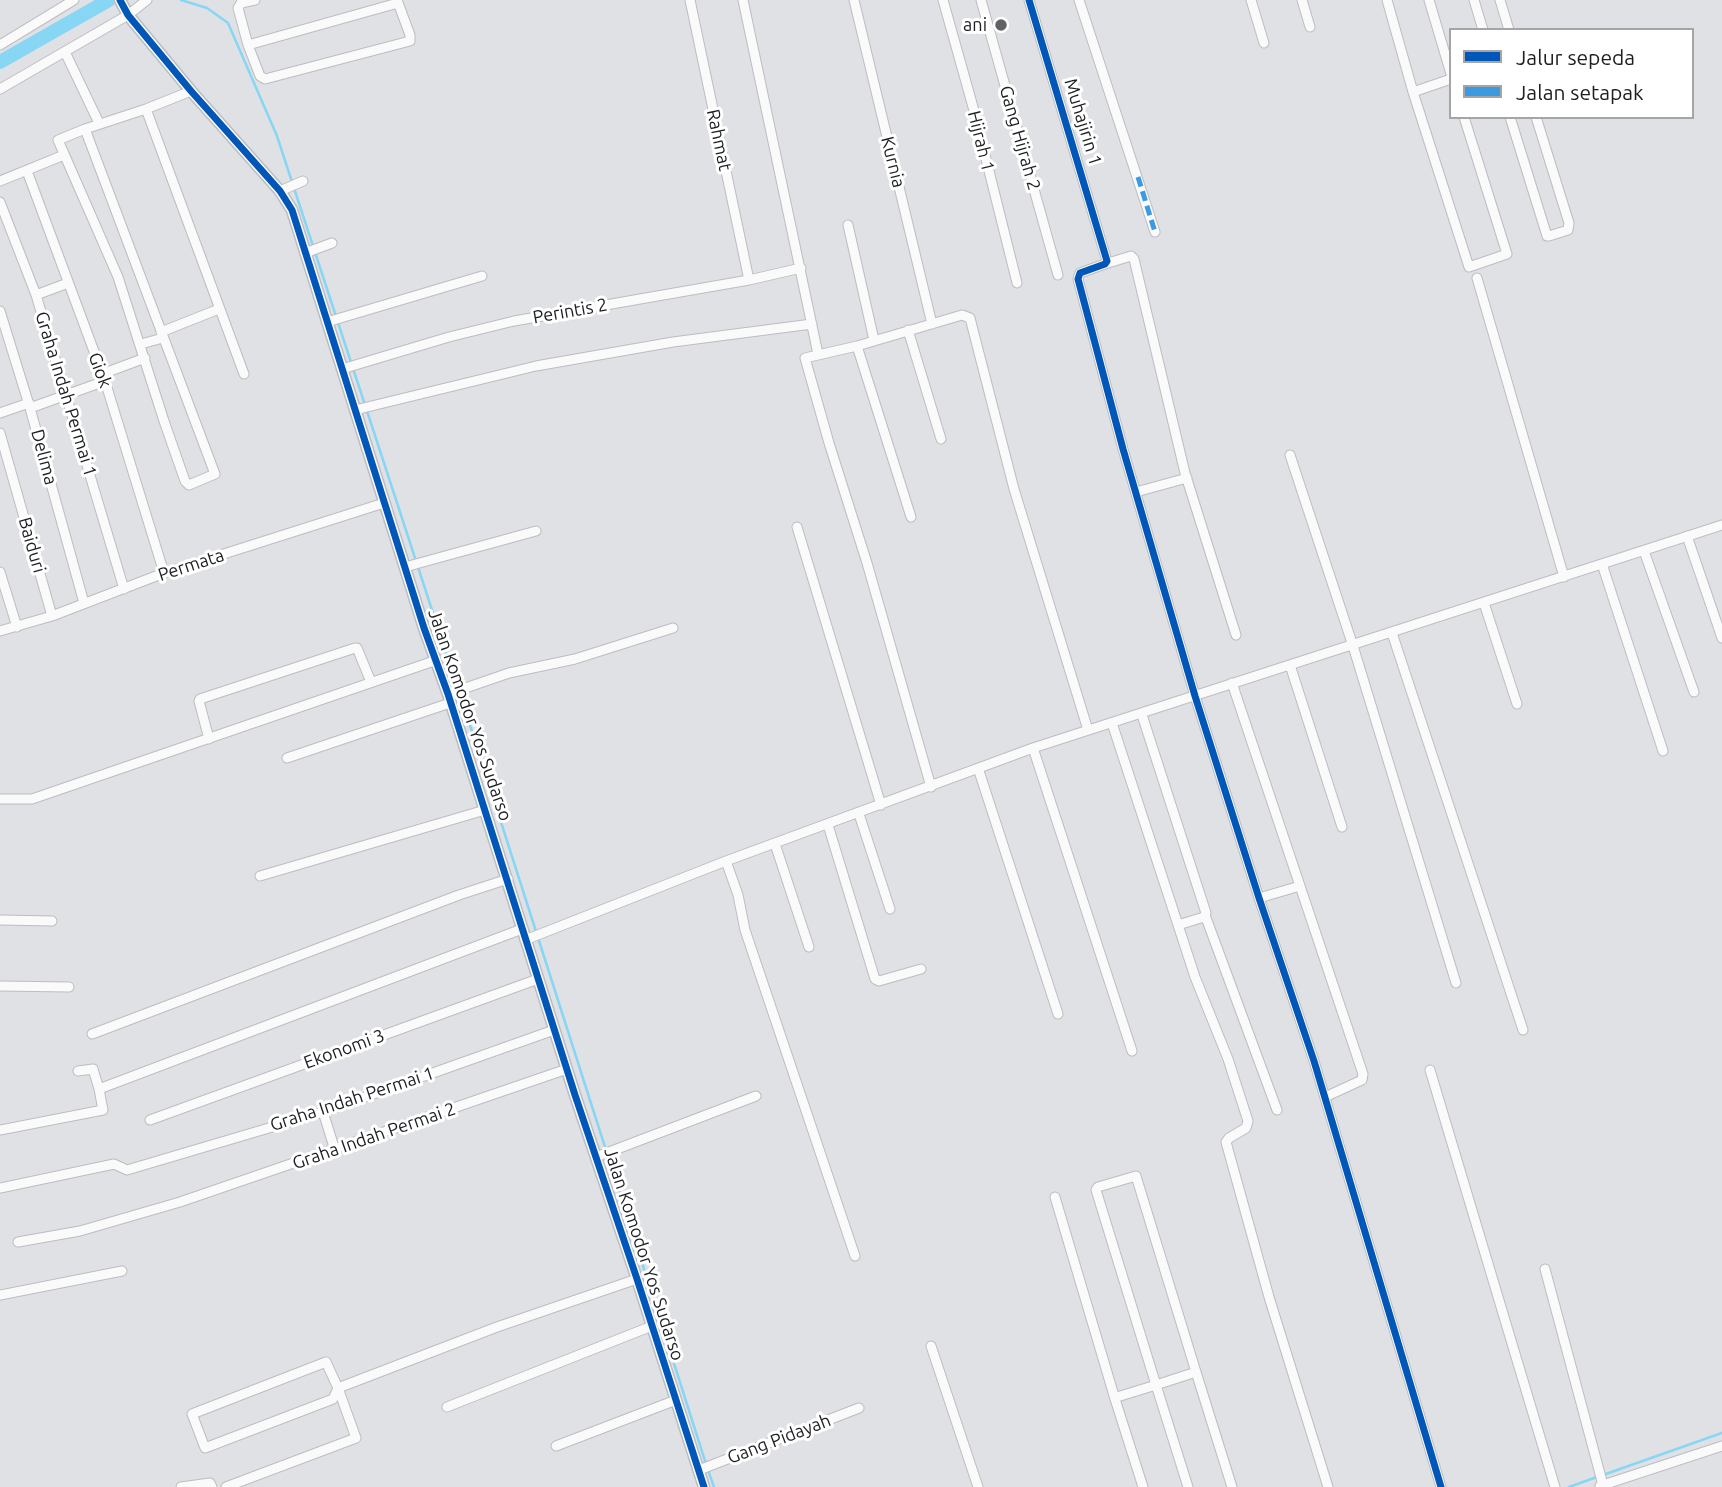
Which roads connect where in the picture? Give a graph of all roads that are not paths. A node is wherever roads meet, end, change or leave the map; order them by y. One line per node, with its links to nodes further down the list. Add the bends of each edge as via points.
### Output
1 (74, 0): 24 (street)
2 (147, 0): 19 (street)
3 (255, 0): 25 (street, via 238,8)
4 (690, 0): 51 (street, Rahmat)
5 (743, 0): 47 (street)
6 (854, 0): 59 (street, Kurnia)
7 (943, 0): 53 (street, Hijrah 1)
8 (981, 0): 48 (street, Gang Hijrah 2)
9 (1029, 0): 46 (street, Muhajirin 1)
10 (1079, 0): 43 (street)
11 (1251, 0): 23 (street)
12 (1302, 0): 20 (street)
13 (1387, 0): 31 (street)
14 (1429, 0): 27 (street)
15 (1474, 0): 21 (street)
16 (1500, 0): 22 (street)
17 (121, 2): 19 (street, Jalan Komodor Yos Sudarso)
18 (398, 2): 25 (street); 25 (street, via 410,41 264,79)
19 (128, 15): 26 (street); 30 (street, Jalan Komodor Yos Sudarso)
20 (1310, 27)
21 (1482, 28)
22 (1508, 28)
23 (1264, 43)
24 (0, 45)
25 (248, 45)
26 (65, 52): 29 (street); 36 (street)
27 (1449, 67)
28 (1449, 80): 31 (street)
29 (0, 89)
30 (191, 91): 32 (street); 45 (street, Jalan Komodor Yos Sudarso, via 292,186 292,209)
31 (1413, 92): 33 (street, via 1469,267 1507,254)
32 (146, 109): 36 (street); 55 (street)
33 (1465, 119)
34 (1511, 119): 35 (street, via 1547,236 1569,227)
35 (1537, 119)
36 (99, 123): 37 (street)
37 (85, 128): 38 (street, via 59,139); 61 (street)
38 (64, 155): 39 (street); 63 (street, via 113,264)
39 (27, 171): 40 (street); 52 (street, Giok)
40 (0, 181)
41 (0, 202): 54 (street, Graha Indah Permai 1)
42 (848, 225): 62 (street)
43 (1155, 232)
44 (332, 243): 45 (street)
45 (307, 252): 57 (street, Jalan Komodor Yos Sudarso)
46 (1105, 264): 77 (street, via 1130,256 1134,259); 78 (street, via 1080,273 1079,279)
47 (801, 268): 51 (street, Perintis 2); 58 (street)
48 (1058, 275)
49 (482, 276): 57 (street)
50 (1477, 278): 90 (street)
51 (748, 280): 67 (street, Perintis 2, via 514,321)
52 (68, 283): 54 (street); 69 (street, Giok)
53 (1017, 283)
54 (36, 295): 70 (street, Graha Indah Permai 1)
55 (219, 309): 61 (street); 68 (street)
56 (0, 311): 71 (street, Delima)
57 (330, 321): 67 (street, Jalan Komodor Yos Sudarso)
58 (812, 324): 65 (street); 72 (street, via 536,366)
59 (932, 324): 60 (street); 112 (street, via 962,315 970,318 1014,489)
60 (908, 330): 62 (street); 75 (street)
61 (162, 335): 63 (street); 66 (street, via 213,477 186,484)
62 (874, 340): 64 (street)
63 (141, 344): 66 (street)
64 (857, 346): 65 (street); 80 (street)
65 (818, 354): 118 (street, via 805,358)
66 (145, 358): 69 (street)
67 (346, 368): 72 (street, Jalan Komodor Yos Sudarso)
68 (244, 374)
69 (104, 378): 70 (street); 89 (street, Giok)
70 (66, 395): 71 (street); 91 (street, Graha Indah Permai 1)
71 (29, 405): 73 (street); 92 (street, Delima)
72 (359, 409): 79 (street, Jalan Komodor Yos Sudarso)
73 (0, 413)
74 (0, 433): 94 (street, Baiduri)
75 (941, 439)
76 (1290, 455): 101 (street)
77 (1187, 478): 78 (street); 99 (street)
78 (1136, 492): 108 (street)
79 (384, 503): 87 (street, Jalan Komodor Yos Sudarso); 89 (street, Permata)
80 (911, 517)
81 (1722, 525): 84 (street)
82 (797, 527): 120 (street)
83 (536, 531): 87 (street)
84 (1687, 536): 85 (street); 100 (street)
85 (1644, 551): 86 (street); 106 (street)
86 (1602, 564): 90 (street); 115 (street)
87 (408, 566): 102 (street, Jalan Komodor Yos Sudarso)
88 (0, 572): 95 (street)
89 (164, 573): 91 (street, Permata)
90 (1564, 577): 93 (street)
91 (124, 589): 92 (street, Permata)
92 (85, 603): 94 (street, Permata)
93 (1484, 603): 98 (street); 109 (street)
94 (52, 616): 95 (street, Permata)
95 (18, 627): 97 (street, Permata)
96 (673, 628): 107 (street, via 509,674)
97 (0, 631)
98 (1392, 633): 101 (street); 145 (street)
99 (1237, 635)
100 (1722, 638)
101 (1353, 646): 103 (street); 140 (street)
102 (434, 661): 104 (street); 107 (street, Jalan Komodor Yos Sudarso)
103 (1290, 665): 105 (street); 124 (street)
104 (371, 682): 113 (street); 113 (street, via 355,648 200,699)
105 (1232, 684): 108 (street); 129 (street)
106 (1694, 692)
107 (451, 696): 116 (street); 121 (street, Jalan Komodor Yos Sudarso)
108 (1195, 696): 110 (street); 130 (street)
109 (1517, 704)
110 (1142, 715): 111 (street); 132 (street)
111 (1112, 723): 112 (street); 135 (street)
112 (1088, 730): 114 (street)
113 (209, 739): 119 (street, via 32,799)
114 (1033, 748): 117 (street); 147 (street)
115 (1663, 751)
116 (287, 758)
117 (978, 768): 118 (street); 143 (street)
118 (931, 787): 120 (street)
119 (0, 799)
120 (881, 805): 122 (street)
121 (485, 810): 127 (street); 128 (street, Jalan Komodor Yos Sudarso)
122 (859, 814): 123 (street); 131 (street)
123 (828, 825): 125 (street); 138 (street, via 875,979)
124 (1342, 827)
125 (775, 844): 126 (street); 137 (street)
126 (726, 861): 136 (street); 163 (street)
127 (260, 876)
128 (508, 879): 136 (street, Jalan Komodor Yos Sudarso); 146 (street)
129 (1300, 886): 130 (street); 153 (street, via 1363,1074 1362,1080)
130 (1259, 898): 153 (street)
131 (890, 909)
132 (1205, 915): 135 (street); 154 (street)
133 (0, 920): 134 (street)
134 (52, 921)
135 (1178, 925): 190 (street, via 1248,1121 1246,1128 1226,1142)
136 (526, 935): 139 (street, Jalan Komodor Yos Sudarso); 151 (street)
137 (809, 947)
138 (921, 969)
139 (538, 979): 144 (street, Jalan Komodor Yos Sudarso); 156 (street, Ekonomi 3)
140 (1456, 983)
141 (0, 986): 142 (street)
142 (69, 987)
143 (1058, 1014)
144 (554, 1030): 148 (street, Jalan Komodor Yos Sudarso); 155 (street, Graha Indah Permai 1)
145 (1523, 1030)
146 (92, 1034)
147 (1132, 1051)
148 (567, 1069): 158 (street, Graha Indah Permai 2); 159 (street, Jalan Komodor Yos Sudarso)
149 (1430, 1070): 192 (street)
150 (78, 1071): 151 (street, via 93,1069)
151 (99, 1089): 157 (street, via 103,1110)
152 (756, 1096): 159 (street)
153 (1325, 1097): 191 (street)
154 (1277, 1110)
155 (323, 1112): 158 (street); 160 (street, Graha Indah Permai 1, via 127,1170 114,1164)
156 (150, 1120)
157 (0, 1130)
158 (335, 1150): 162 (street, Graha Indah Permai 2, via 180,1202 80,1231)
159 (596, 1157): 166 (street, Jalan Komodor Yos Sudarso)
160 (0, 1188)
161 (1055, 1197): 173 (street)
162 (18, 1242)
163 (855, 1256)
164 (1545, 1269): 180 (street)
165 (122, 1271): 167 (street)
166 (637, 1279): 168 (street, Jalan Komodor Yos Sudarso); 172 (street)
167 (0, 1295)
168 (652, 1326): 174 (street, Jalan Komodor Yos Sudarso); 175 (street)
169 (931, 1346): 186 (street)
170 (1196, 1372): 171 (street); 171 (street, via 1137,1177 1098,1187); 189 (street)
171 (1156, 1385): 173 (street); 188 (street)
172 (338, 1388): 172 (street, via 326,1362 192,1414 205,1448 333,1399); 184 (street, via 355,1438)
173 (1115, 1399): 187 (street)
174 (676, 1400): 177 (street); 179 (street, Jalan Komodor Yos Sudarso)
175 (447, 1407)
176 (859, 1408): 179 (street, Gang Pidayah)
177 (556, 1446)
178 (1722, 1446): 180 (street)
179 (701, 1469): 181 (street, Jalan Komodor Yos Sudarso)
180 (1601, 1484)
181 (704, 1485): 185 (street)
182 (181, 1487): 183 (street, via 210,1483)
183 (212, 1487)
184 (226, 1487)
185 (691, 1487)
186 (978, 1487)
187 (1143, 1487)
188 (1188, 1487)
189 (1232, 1487)
190 (1328, 1487)
191 (1441, 1487)
192 (1555, 1487)

